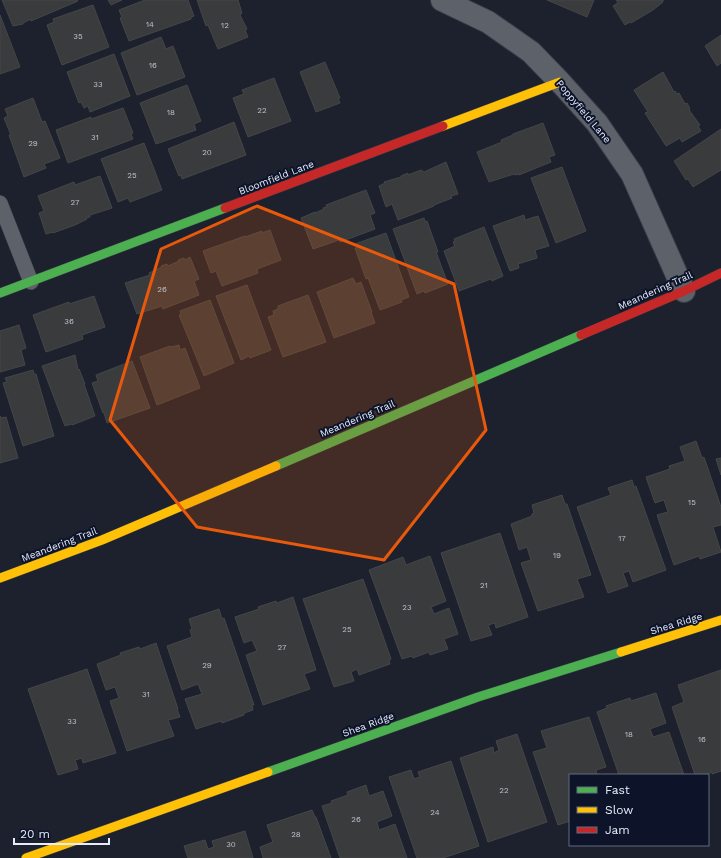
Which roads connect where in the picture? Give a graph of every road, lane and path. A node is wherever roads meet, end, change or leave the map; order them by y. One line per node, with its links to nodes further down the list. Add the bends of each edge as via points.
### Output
1 (442, 0): 2 (street, Poppyfield Lane, via 488,22 531,52)
2 (560, 82): 5 (street, Bloomfield Lane); 6 (street, Poppyfield Lane, via 597,123 632,174)
3 (0, 202): 5 (lane)
4 (721, 272): 6 (street, Meandering Trail)
5 (30, 282): 7 (street, Bloomfield Lane)
6 (684, 290): 8 (street, Meandering Trail, via 102,540)
7 (0, 293)
8 (0, 578)
9 (721, 620): 10 (street, Shea Ridge, via 478,697)
10 (26, 858)

